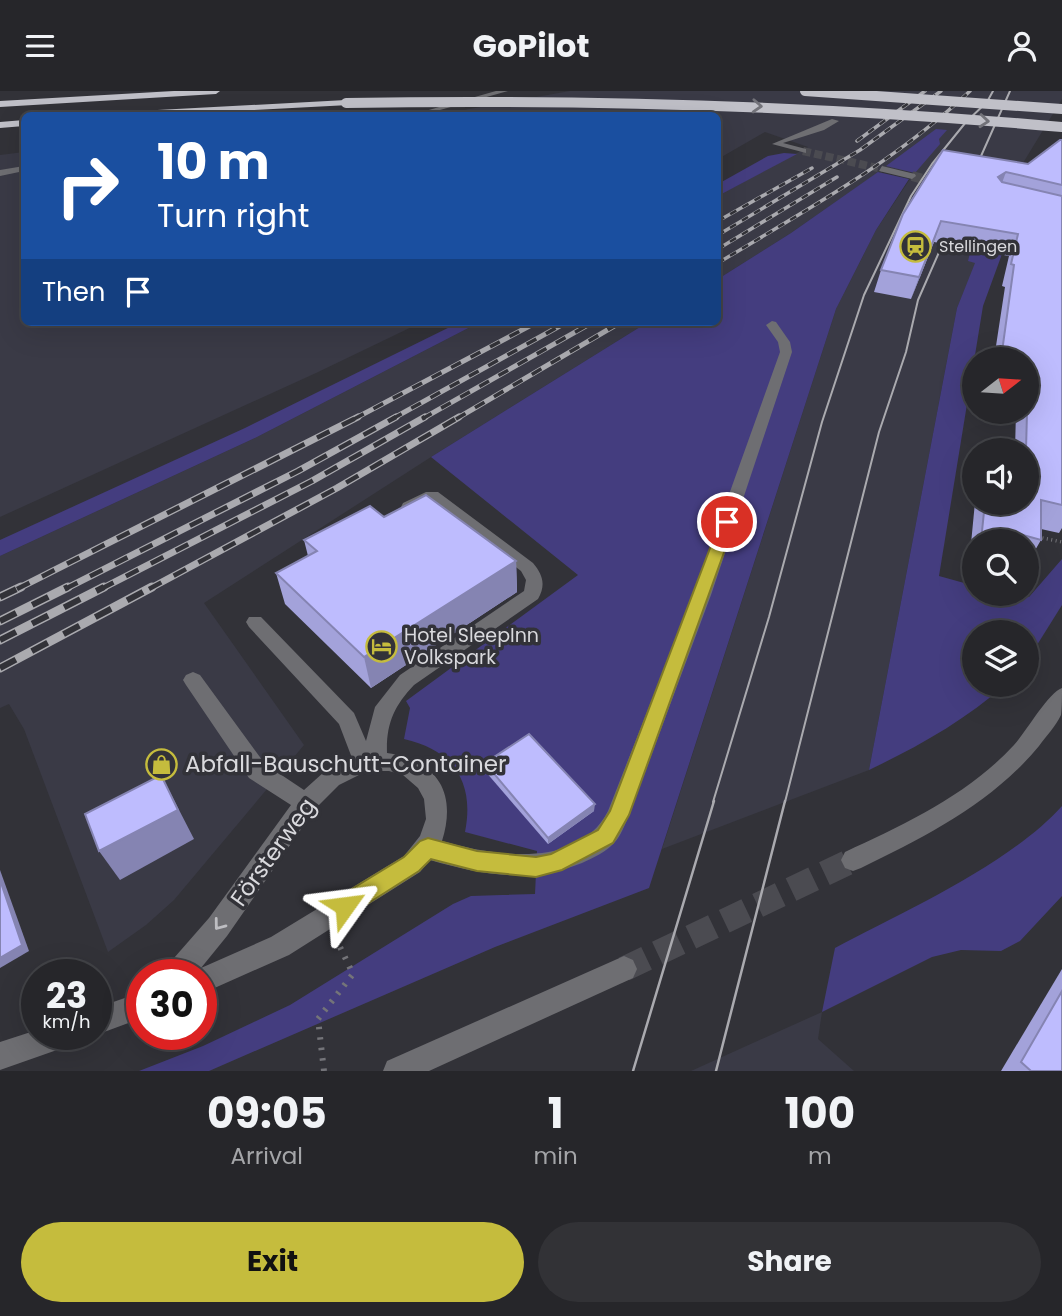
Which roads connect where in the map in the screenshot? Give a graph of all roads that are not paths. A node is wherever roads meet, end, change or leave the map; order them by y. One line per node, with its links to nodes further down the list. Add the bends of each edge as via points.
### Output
1 (216, 91): 4 (highway)
2 (503, 91): 7 (street)
3 (805, 91): 5 (highway, bridge)
4 (0, 104)
5 (1062, 109)
6 (176, 112): 11 (highway, one-way to 11, bridge, via 346,103 562,101 721,104)
7 (426, 112)
8 (835, 121): 12 (street, via 776,144)
9 (21, 123): 10 (highway)
10 (0, 125)
11 (1062, 127)
12 (803, 151)
13 (882, 169): 16 (street)
14 (21, 170): 15 (street)
15 (0, 173)
16 (912, 176)
17 (772, 325): 24 (street, via 786,352 702,596 606,837 555,863 536,867 477,861)
18 (397, 514): 22 (street, via 432,495 527,567 537,584 533,595 392,694 381,712)
19 (255, 622): 22 (street, via 347,719)
20 (193, 680): 23 (street, via 257,771)
21 (1062, 696): 25 (street, via 1023,751 978,792 925,827)
22 (371, 762): 23 (street, Försterweg, via 333,776); 24 (street, via 414,770 433,790 438,814)
23 (306, 803): 26 (street, Försterweg, one-way to 26)
24 (428, 848): 28 (street, via 412,864 280,946)
25 (853, 859)
26 (192, 959)
27 (624, 969): 31 (street)
28 (217, 974)
29 (21, 1049): 30 (street)
30 (0, 1056)
31 (397, 1071)

